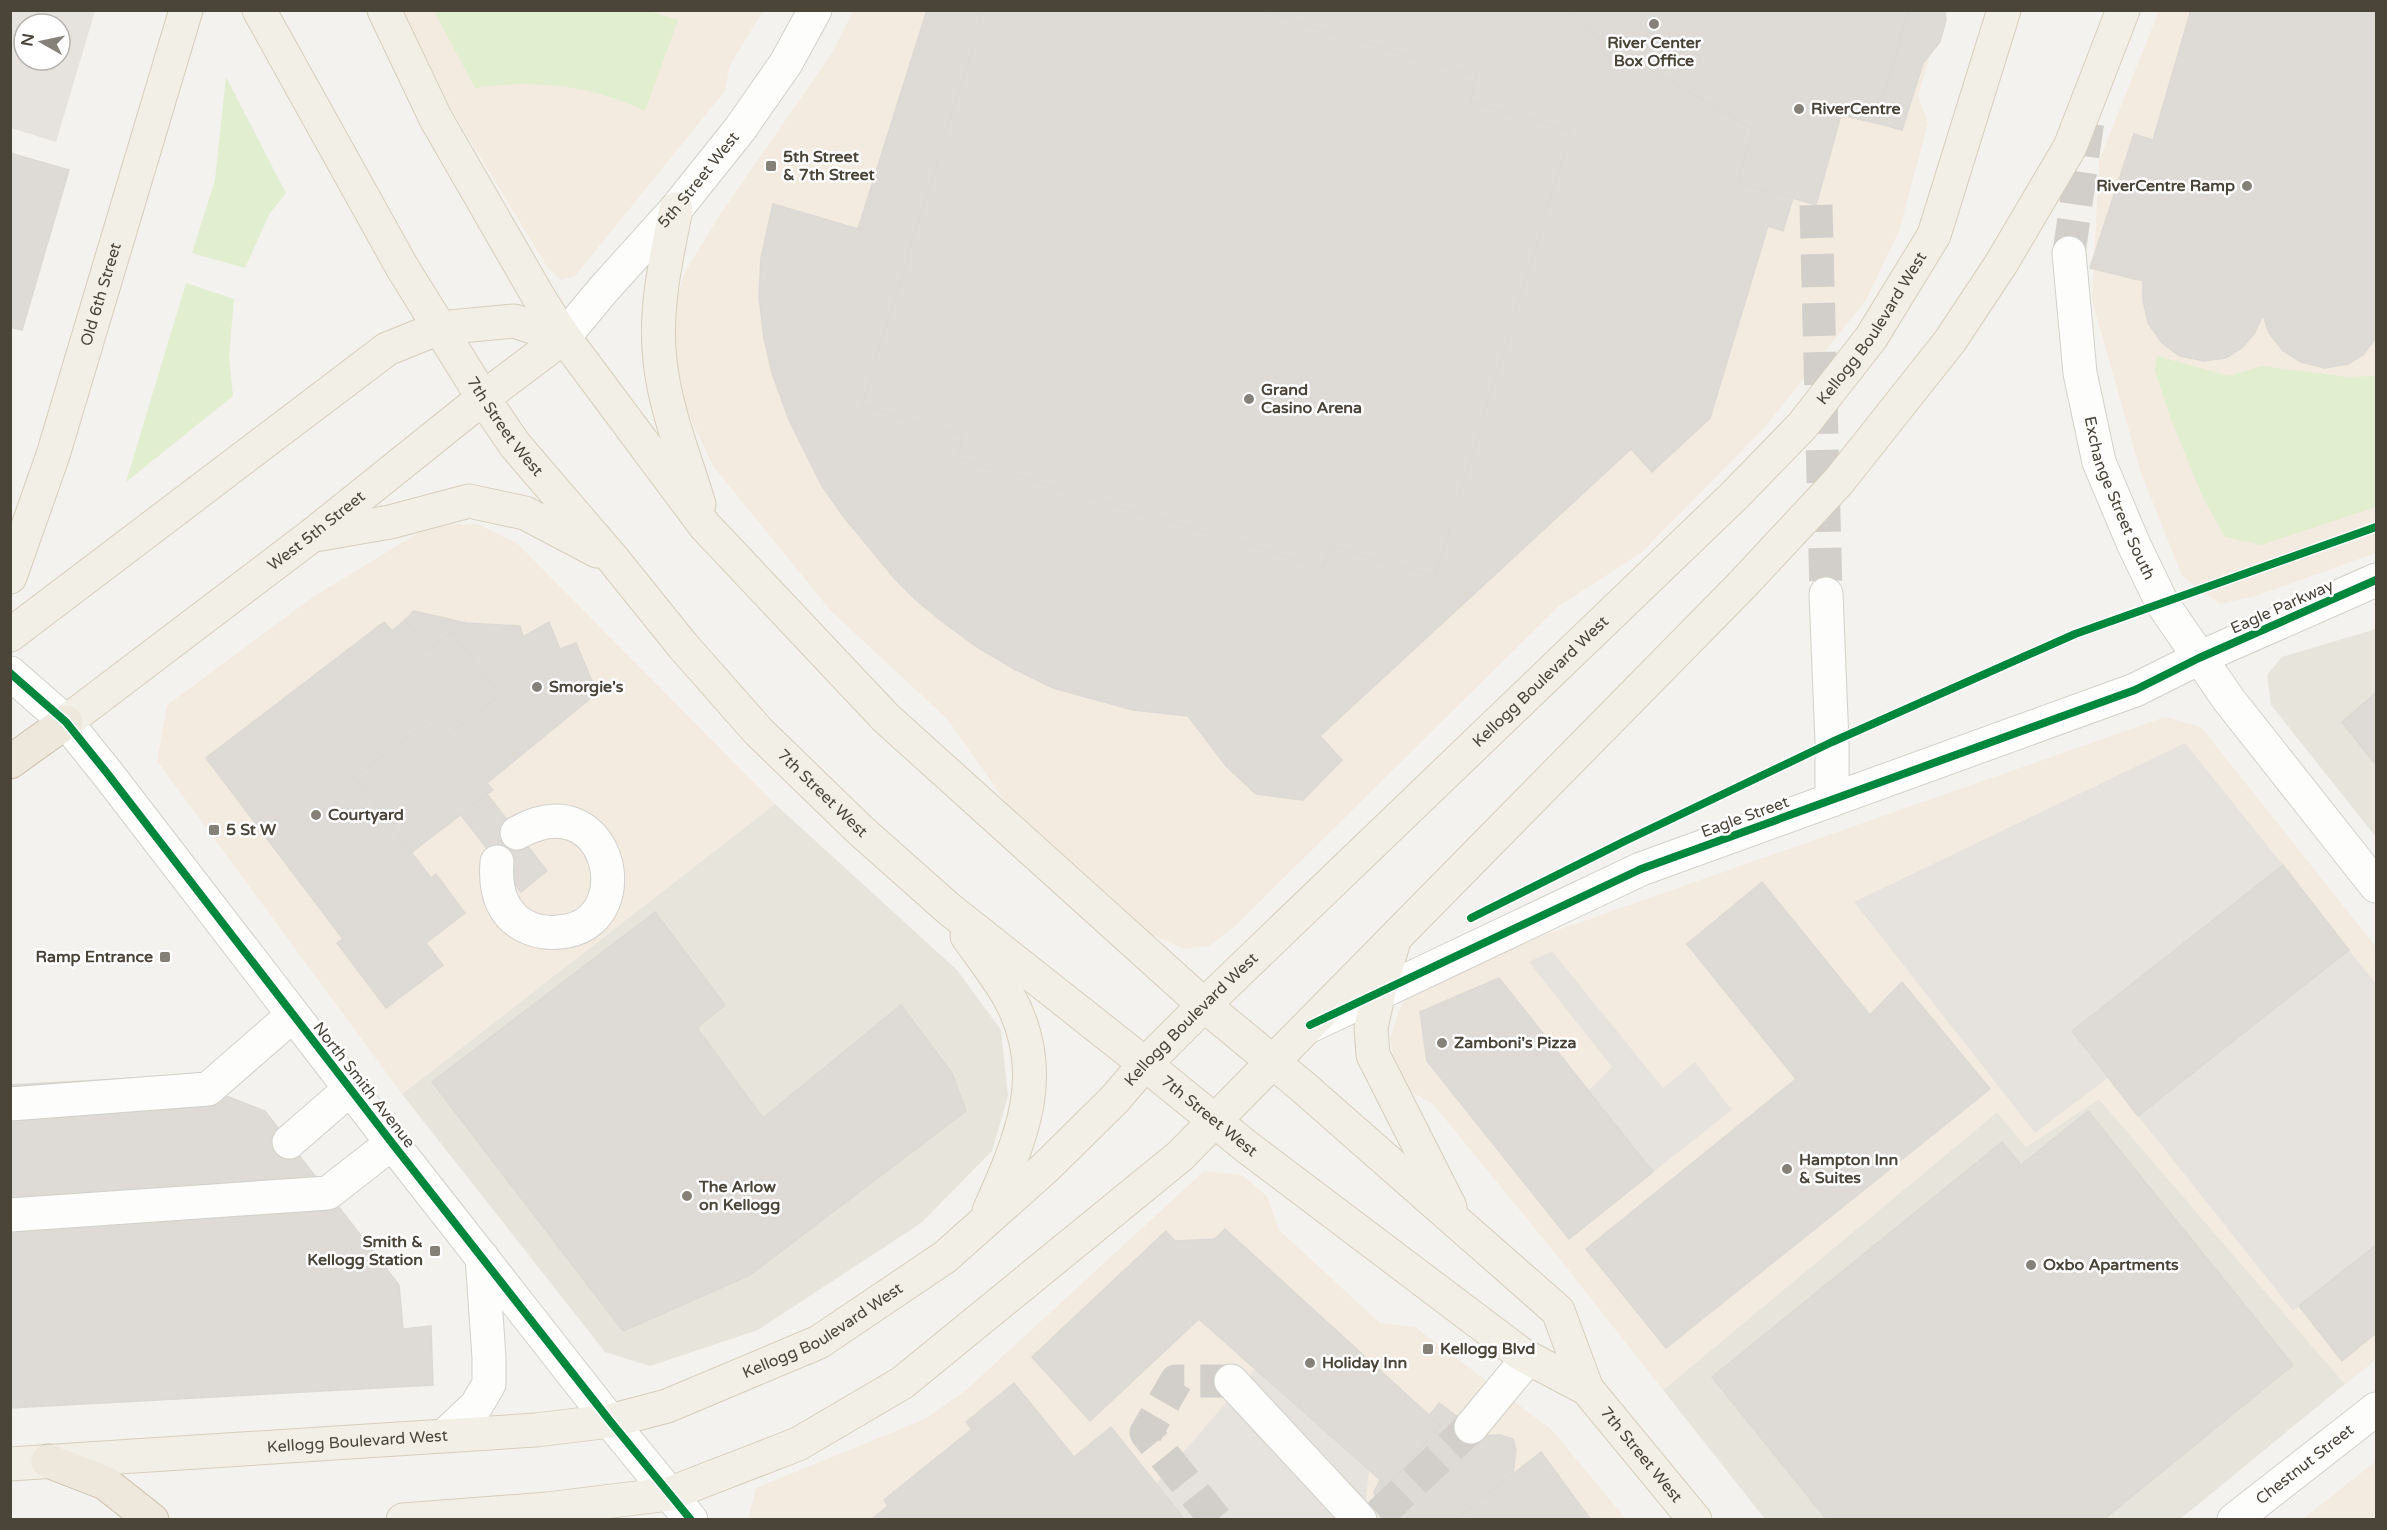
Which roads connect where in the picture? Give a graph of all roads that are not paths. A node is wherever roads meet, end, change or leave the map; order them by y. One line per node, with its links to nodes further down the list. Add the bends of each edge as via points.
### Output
1 (186, 10): 16 (main road, Old 6th Street, via 53,455)
2 (259, 10): 10 (main road, 7th Street West)
3 (384, 10): 11 (main road, 7th Street West, via 436,119)
4 (815, 10): 8 (street, 5th Street West, via 786,63)
5 (2017, 10): 7 (street)
6 (2123, 10): 29 (main road, via 2070,147 1950,341 1839,481)
7 (2000, 25): 31 (main road, Kellogg Boulevard West, via 1934,236 1871,338 1802,426)
8 (676, 209): 11 (street, 5th Street West); 13 (main road, via 663,271 660,361)
9 (2069, 253): 20 (street, Exchange Street South, via 2080,373 2099,462 2162,603)
10 (439, 328): 11 (main road, via 514,321); 12 (main road, 7th Street West); 19 (main road, via 387,349)
11 (564, 337): 12 (main road, West 5th Street); 13 (main road, 7th Street West)
12 (483, 398): 14 (main road, West 5th Street); 15 (main road, 7th Street West, via 515,445)
13 (705, 526): 31 (main road, 7th Street West, via 886,718)
14 (311, 536): 15 (main road, via 390,522 469,501 525,513); 22 (main road, West 5th Street)
15 (613, 559): 28 (main road, 7th Street West, via 758,731)
16 (10, 578)
17 (2376, 580): 20 (street, Eagle Parkway)
18 (1826, 594): 24 (street)
19 (10, 635)
20 (2199, 658): 24 (street, Eagle Street, via 2135,690); 27 (street, Exchange Street South)
21 (10, 673): 22 (street, North Smith Avenue)
22 (66, 722): 23 (highway); 32 (street, North Smith Avenue)
23 (10, 762)
24 (1832, 800): 30 (street, Eagle Street, via 1641,869)
25 (517, 833): 26 (street, via 534,823 553,820 573,824 589,834 602,849 609,867 602,905 590,920 573,930 554,934 536,931 507,912 495,879)
26 (497, 862)
27 (2376, 886)
28 (949, 909): 35 (main road, 7th Street West); 42 (main road, via 1009,997 1025,1035 1030,1064 1029,1102 1017,1149)
29 (1394, 941): 30 (main road); 33 (main road)
30 (1379, 992): 33 (street, Eagle Street); 43 (main road, via 1371,1028 1372,1055)
31 (1204, 1005): 34 (main road, 7th Street West); 35 (main road, Kellogg Boulevard West)
32 (293, 1015): 36 (street, North Smith Avenue); 37 (street, via 208,1089)
33 (1310, 1025): 34 (main road)
34 (1274, 1063): 38 (main road); 43 (main road, 7th Street West)
35 (1145, 1064): 38 (main road, 7th Street West); 42 (main road, Kellogg Boulevard West, via 1045,1168)
36 (350, 1089): 39 (street); 40 (street, North Smith Avenue)
37 (10, 1104)
38 (1215, 1122): 45 (main road, 7th Street West); 54 (main road, via 1180,1156 902,1383 798,1444)
39 (289, 1142)
40 (392, 1143): 41 (street, via 328,1193); 44 (street, North Smith Avenue)
41 (10, 1215)
42 (985, 1221): 49 (main road, Kellogg Boulevard West, via 945,1257 819,1341 667,1406)
43 (1458, 1222): 47 (main road, 7th Street West, via 1558,1311)
44 (482, 1257): 49 (street, North Smith Avenue); 51 (street, via 489,1384 476,1406)
45 (1528, 1358): 47 (main road, 7th Street West); 50 (street)
46 (1231, 1381): 55 (street)
47 (1587, 1389): 59 (main road, 7th Street West)
48 (2376, 1409): 60 (street, Chestnut Street)
49 (610, 1420): 51 (main road, Kellogg Boulevard West, via 536,1430); 54 (street, North Smith Avenue)
50 (1471, 1427)
51 (445, 1435): 52 (main road, Kellogg Boulevard West)
52 (48, 1461): 53 (main road, Kellogg Boulevard West); 56 (highway, via 105,1483)
53 (10, 1464)
54 (669, 1494): 57 (main road, via 547,1509); 58 (street, North Smith Avenue)
55 (1371, 1518)
56 (152, 1520)
57 (403, 1520)
58 (691, 1520)
59 (1695, 1520)
60 (2234, 1520)

